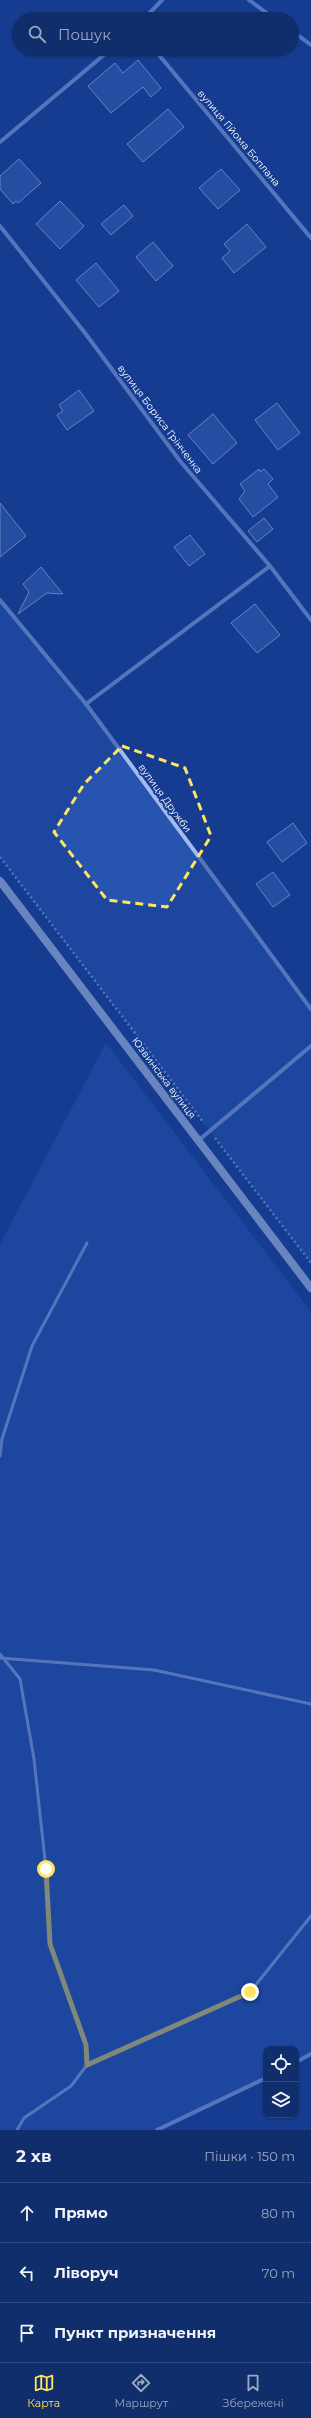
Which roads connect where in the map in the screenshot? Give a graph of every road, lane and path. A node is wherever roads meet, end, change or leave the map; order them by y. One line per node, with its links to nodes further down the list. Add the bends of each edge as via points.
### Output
1 (162, 0): 3 (street)
2 (250, 0): 4 (street)
3 (151, 12)
4 (266, 12)
5 (299, 36): 6 (street)
6 (311, 45)
7 (103, 56): 9 (street)
8 (160, 56): 11 (street, вулиця Гійома Боплана)
9 (0, 142)
10 (0, 226): 12 (street, вулиця Бориса Грінченка, via 85,332 180,461)
11 (311, 238)
12 (270, 566): 14 (street, вулиця Бориса Грінченка); 15 (street)
13 (0, 600): 15 (street, вулиця Дружби)
14 (311, 620)
15 (86, 704): 18 (street, вулиця Дружби)
16 (0, 857): 20 (path)
17 (0, 881): 21 (main road, Юзвинська вулиця)
18 (311, 1009)
19 (311, 1046): 20 (street)
20 (210, 1132): 21 (street); 23 (path)
21 (199, 1140): 24 (main road, Юзвинська вулиця)
22 (87, 1243): 25 (lane, via 32,1346 2,1439)
23 (311, 1263)
24 (311, 1288)
25 (0, 1456)
26 (0, 1654): 27 (lane)
27 (2, 1658): 28 (lane, via 154,1670); 32 (lane, via 20,1679 34,1759 46,1869 50,1944 86,2045)
28 (311, 1704)
29 (311, 1916): 32 (lane, via 250,1992)
30 (311, 2055): 31 (street)
31 (299, 2061)
32 (87, 2065): 34 (lane, via 71,2086 24,2118)
33 (263, 2079): 35 (street)
34 (17, 2130)
35 (157, 2130)

